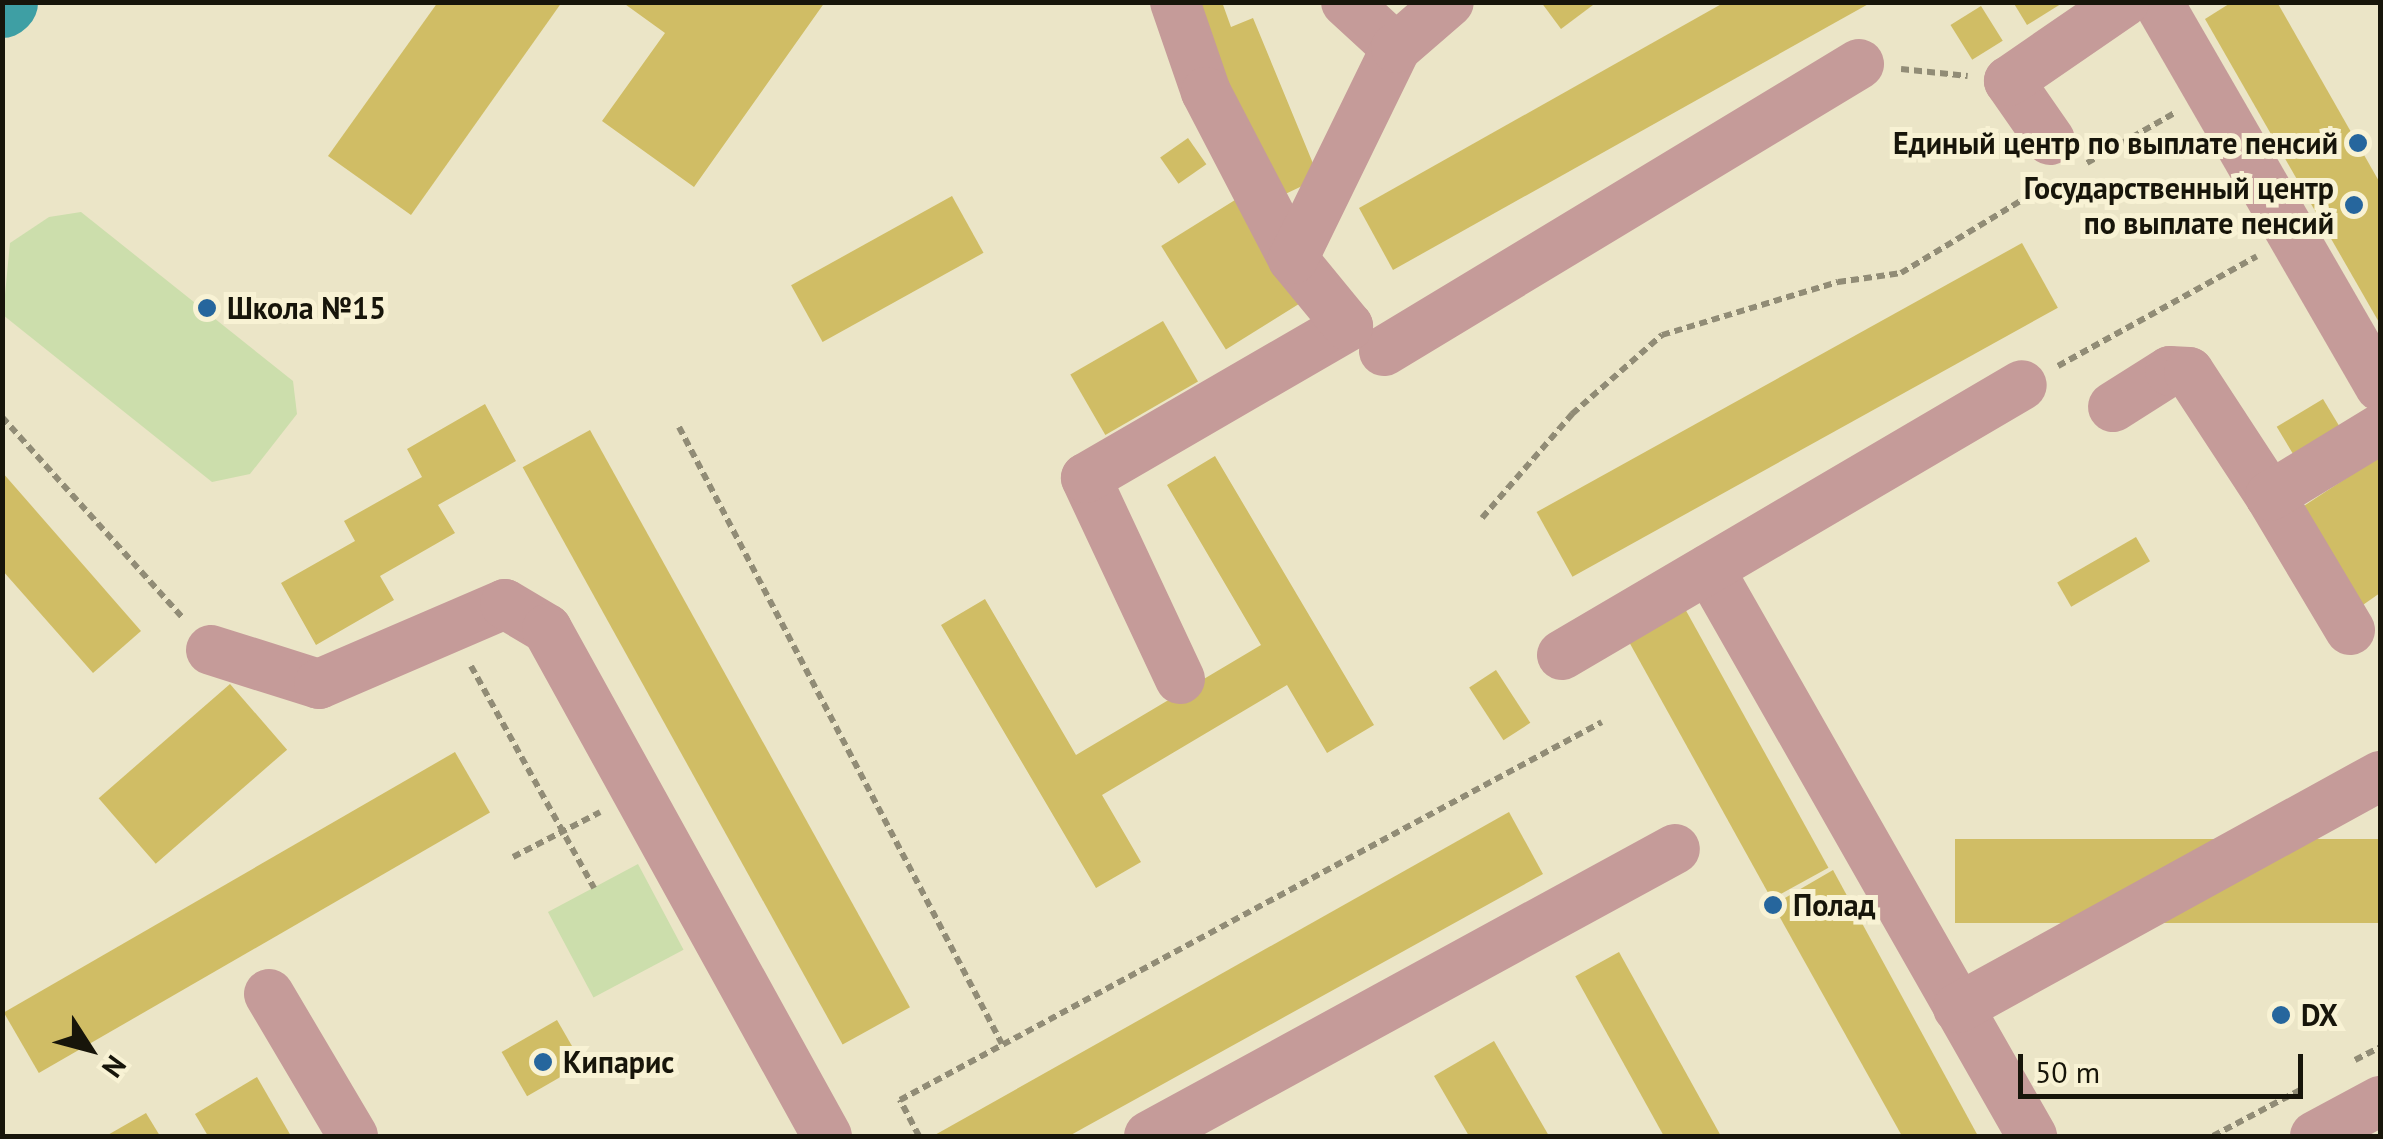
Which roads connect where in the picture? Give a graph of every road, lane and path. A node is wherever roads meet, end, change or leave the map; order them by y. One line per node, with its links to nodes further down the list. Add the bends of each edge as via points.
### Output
1 (1175, 2): 12 (street, via 1206,92)
2 (1346, 2): 6 (street)
3 (1448, 2): 6 (street)
4 (2124, 2): 8 (street)
5 (2158, 2): 9 (street)
6 (1396, 48): 12 (street)
7 (1859, 64): 8 (path); 13 (street)
8 (2009, 81): 10 (street)
9 (2210, 94): 10 (path); 11 (street)
10 (2063, 162): 21 (path, via 1901,273 1838,282 1662,335 1572,414)
11 (2294, 236): 14 (path); 15 (street)
12 (1293, 259): 27 (street, via 1348,326 1086,478)
13 (1384, 351)
14 (2022, 385): 22 (street)
15 (2380, 386)
16 (2112, 407): 20 (street, via 2170,371 2189,372)
17 (2, 417): 25 (path)
18 (678, 427): 37 (path)
19 (2380, 429): 20 (street)
20 (2270, 496): 23 (street)
21 (1482, 518)
22 (1708, 570): 26 (street); 36 (street)
23 (2350, 630)
24 (452, 632): 25 (street, via 319,684); 30 (street, via 505,604 546,629); 31 (path)
25 (212, 650)
26 (1562, 655)
27 (1180, 679)
28 (1602, 722): 37 (path)
29 (2380, 776): 36 (street)
30 (636, 792): 31 (path); 43 (street)
31 (564, 832): 33 (path); 34 (path)
32 (1675, 848): 45 (street)
33 (512, 858)
34 (594, 888)
35 (269, 994): 42 (street)
36 (1958, 1008): 46 (street)
37 (1002, 1044): 44 (path, via 900,1100)
38 (2380, 1047): 39 (path)
39 (2347, 1065)
40 (2313, 1083): 47 (path)
41 (2380, 1100): 48 (street)
42 (353, 1136)
43 (828, 1136)
44 (919, 1136)
45 (1150, 1136)
46 (2032, 1136)
47 (2213, 1136)
48 (2315, 1136)

